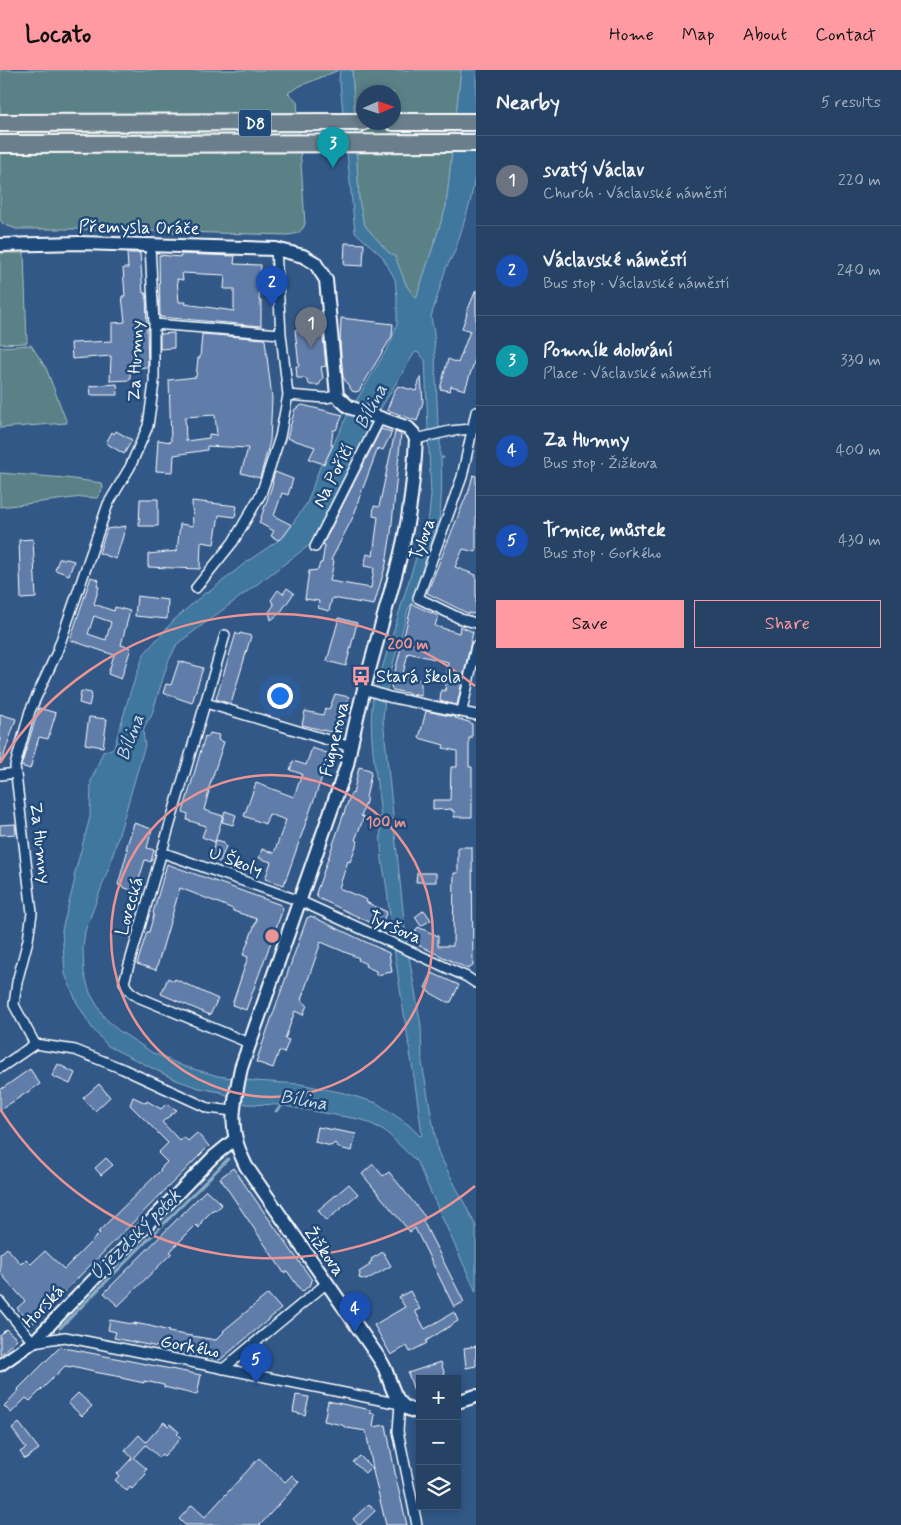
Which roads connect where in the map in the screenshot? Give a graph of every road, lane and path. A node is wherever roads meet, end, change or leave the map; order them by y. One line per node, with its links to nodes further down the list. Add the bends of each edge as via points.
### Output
1 (356, 122): 4 (highway, D8)
2 (401, 122): 3 (highway)
3 (476, 122)
4 (4, 123)
5 (476, 143): 6 (highway, D8)
6 (6, 144)
7 (0, 245): 8 (main road, Přemysla Oráče)
8 (150, 245): 9 (main road, Přemysla Oráče); 10 (street, Za Humny)
9 (276, 249): 11 (street); 13 (main road, Přemysla Oráče, via 309,260 326,280)
10 (154, 324): 11 (street); 28 (street, Za Humny, via 154,383 148,426 130,467 108,504 57,652 30,711)
11 (281, 334): 12 (street)
12 (288, 395): 13 (street); 19 (street, via 280,437 261,494 233,542)
13 (337, 396): 15 (main road, via 349,407)
14 (476, 412): 16 (street)
15 (380, 418): 17 (main road, via 408,428); 18 (street, Na Poříčí)
16 (471, 429): 17 (street); 20 (street, Tylova, via 462,477 418,598 460,619)
17 (420, 438): 23 (main road, Fügnerova, via 401,552)
18 (315, 547)
19 (196, 588)
20 (476, 623)
21 (225, 635): 24 (street, Lovecká)
22 (476, 646): 25 (street)
23 (368, 690): 25 (street); 27 (main road, Fügnerova)
24 (206, 703): 27 (street); 30 (street, Lovecká)
25 (462, 712): 26 (street)
26 (476, 715)
27 (350, 747): 31 (main road, Fügnerova, via 342,783)
28 (16, 772): 29 (street); 33 (street, Za Humny, via 32,913 14,1005)
29 (0, 775)
30 (161, 852): 31 (street, U Školy); 34 (street, Lovecká, via 124,982 126,988 131,994)
31 (300, 901): 32 (street, Tyršova); 34 (main road, Fügnerova)
32 (476, 984)
33 (36, 1044): 35 (street); 36 (street, via 75,1050 208,1108)
34 (249, 1044): 36 (main road, Fügnerova)
35 (0, 1068)
36 (233, 1107): 37 (main road, Žižkova)
37 (235, 1140): 38 (main road, Žižkova, via 246,1166); 40 (street, Horská, via 214,1157)
38 (327, 1283): 42 (street); 43 (main road, Žižkova, via 384,1366)
39 (0, 1302): 40 (street)
40 (33, 1342): 41 (street, Horská); 42 (street, Gorkého, via 64,1338)
41 (0, 1366)
42 (223, 1369): 43 (street, Gorkého)
43 (400, 1404): 44 (main road); 45 (street, Žižkova, via 398,1431)
44 (416, 1411)
45 (417, 1525)

